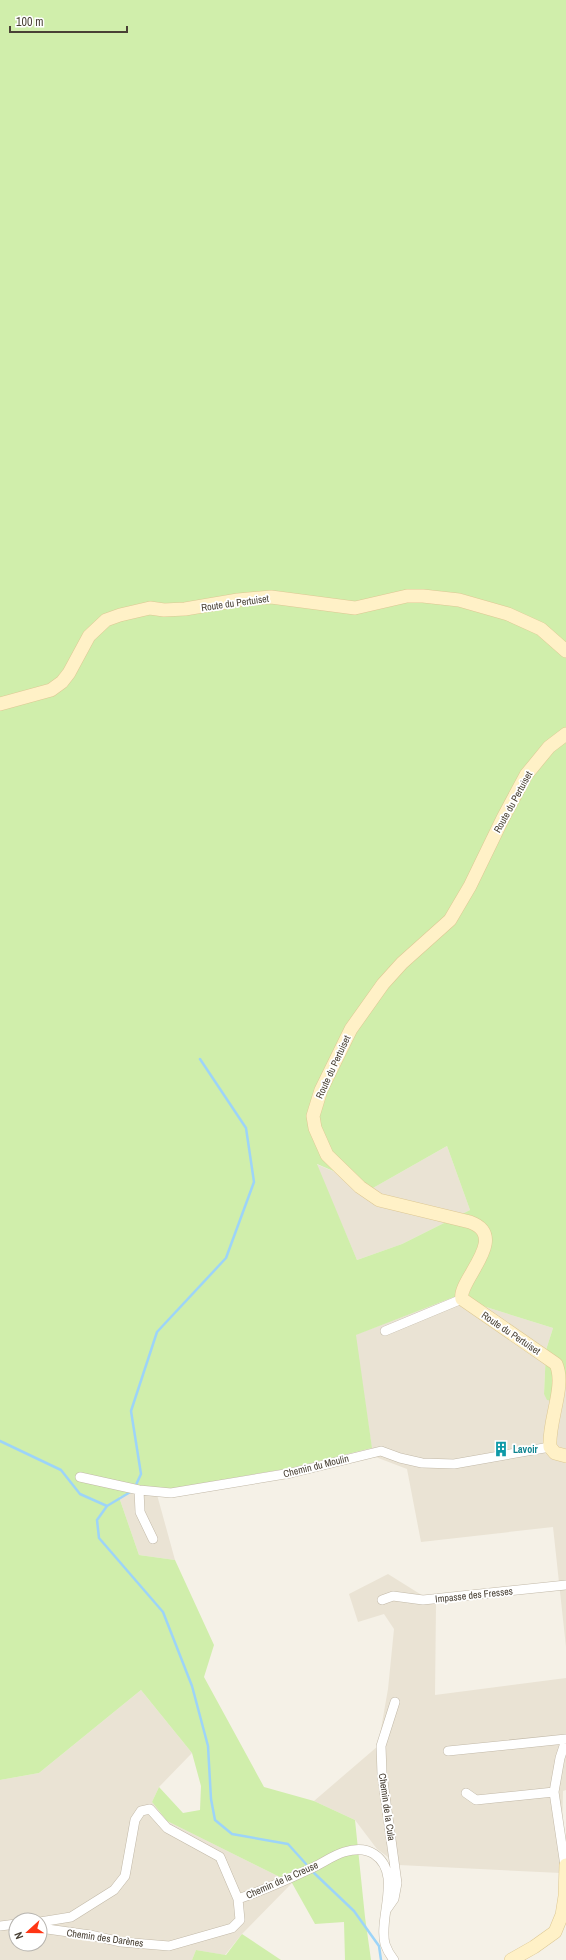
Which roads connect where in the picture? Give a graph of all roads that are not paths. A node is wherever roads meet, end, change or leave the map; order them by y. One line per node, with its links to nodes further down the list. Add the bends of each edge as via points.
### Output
1 (566, 651): 2 (street, Route du Pertuiset, via 541,629 508,614 467,602 423,596 407,596 355,608 271,597 185,610 150,608 106,620 89,636 69,673 52,690)
2 (0, 704)
3 (566, 734): 4 (street, Route du Pertuiset, via 549,748 526,775 450,920 402,963 383,984 351,1029 321,1090 313,1116 315,1128 327,1155 379,1200 460,1219 478,1226 485,1240 484,1248 464,1289)
4 (462, 1299): 5 (street); 6 (street, Route du Pertuiset, via 556,1364 560,1385 550,1433)
5 (385, 1331)
6 (557, 1452): 8 (street, Chemin du Moulin, via 454,1464 422,1463 381,1451 291,1474 171,1493)
7 (80, 1478): 8 (street, Chemin du Moulin)
8 (136, 1489): 9 (street, via 140,1512)
9 (153, 1539)
10 (566, 1585): 11 (street, Impasse des Fresses, via 423,1600 393,1596)
11 (382, 1600)
12 (395, 1702): 19 (street, Chemin de la Cula, via 381,1746 382,1774 397,1883 394,1899)
13 (566, 1739): 14 (street); 15 (street)
14 (448, 1752)
15 (554, 1792): 16 (street, via 476,1800); 17 (street)
16 (466, 1793)
17 (566, 1866): 23 (street, via 562,1916 555,1932)
18 (238, 1899): 19 (street, Chemin de la Creuse, via 269,1888 340,1853 361,1850 375,1855 384,1865 387,1877); 20 (street, Chemin de la Creuse, via 220,1857 166,1828 150,1809 141,1811 135,1820 125,1876 114,1890 71,1917); 21 (street, Chemin des Darènes, via 240,1920 232,1928 169,1946 121,1942)
19 (386, 1910): 22 (street, Chemin de la Creuse, via 385,1944)
20 (48, 1921)
21 (48, 1929)
22 (394, 1960)
23 (511, 1960)

